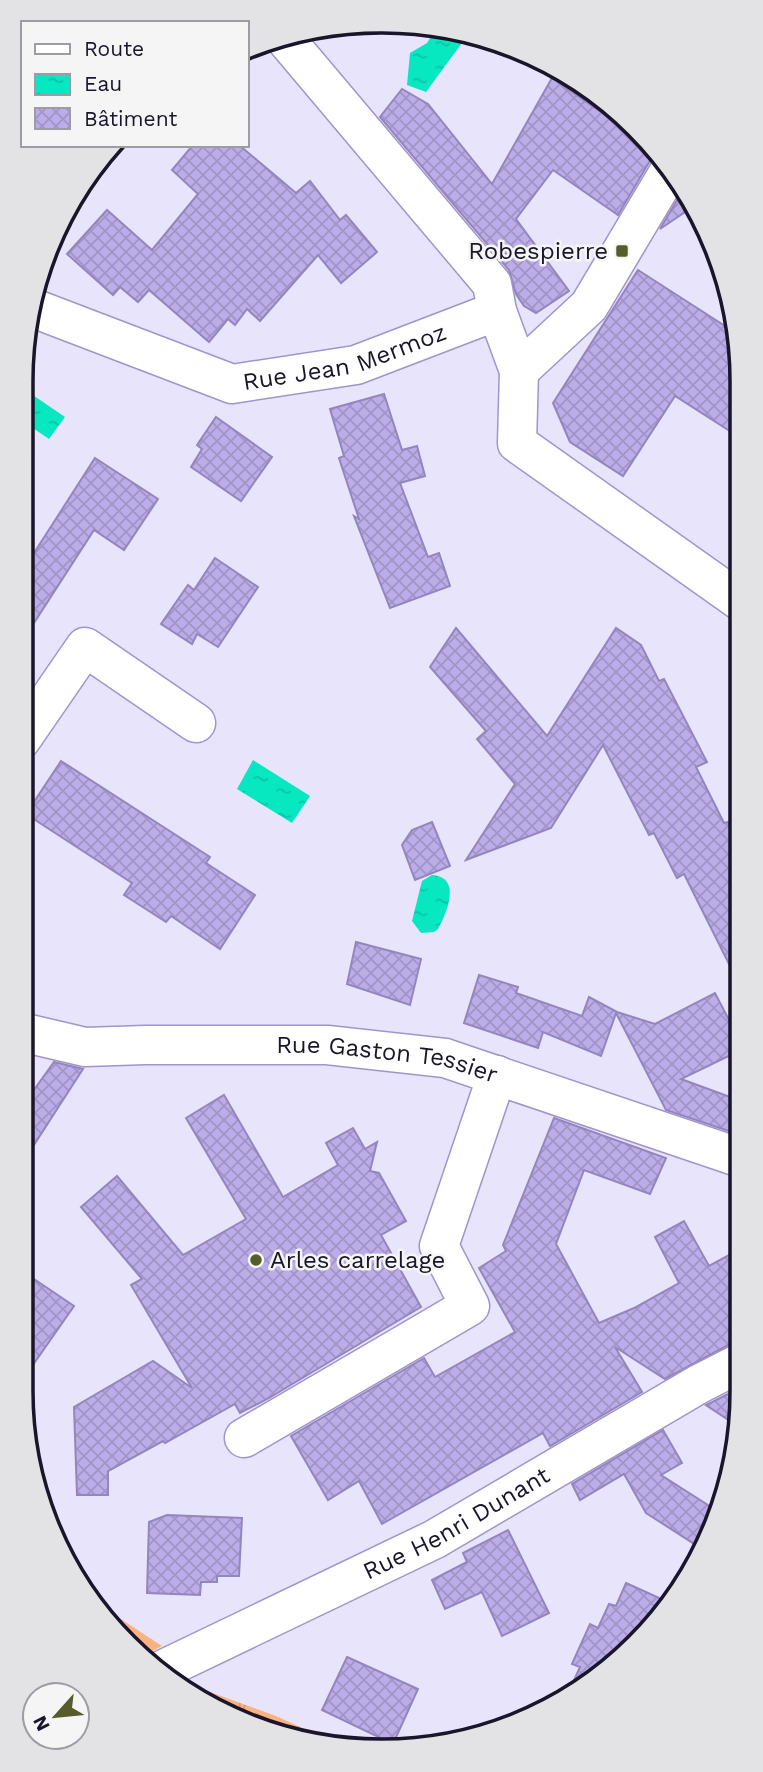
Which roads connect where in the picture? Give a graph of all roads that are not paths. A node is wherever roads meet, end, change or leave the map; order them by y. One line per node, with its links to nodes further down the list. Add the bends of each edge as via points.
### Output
1 (291, 45): 4 (street, via 492,284)
2 (665, 179): 5 (street, via 589,306)
3 (41, 311): 4 (street, Rue Jean Mermoz, via 232,384 356,365)
4 (497, 311): 5 (street)
5 (519, 371): 6 (street, via 517,443)
6 (730, 594)
7 (33, 723): 8 (street, via 85,647)
8 (196, 723)
9 (33, 1035): 10 (street, Rue Gaston Tessier, via 85,1047 327,1045 445,1058)
10 (497, 1075): 11 (street, Rue Gaston Tessier); 13 (street, via 439,1246 470,1307)
11 (730, 1154)
12 (730, 1368): 14 (street, Rue Henri Dunant, via 435,1539)
13 (244, 1438)
14 (169, 1667)

